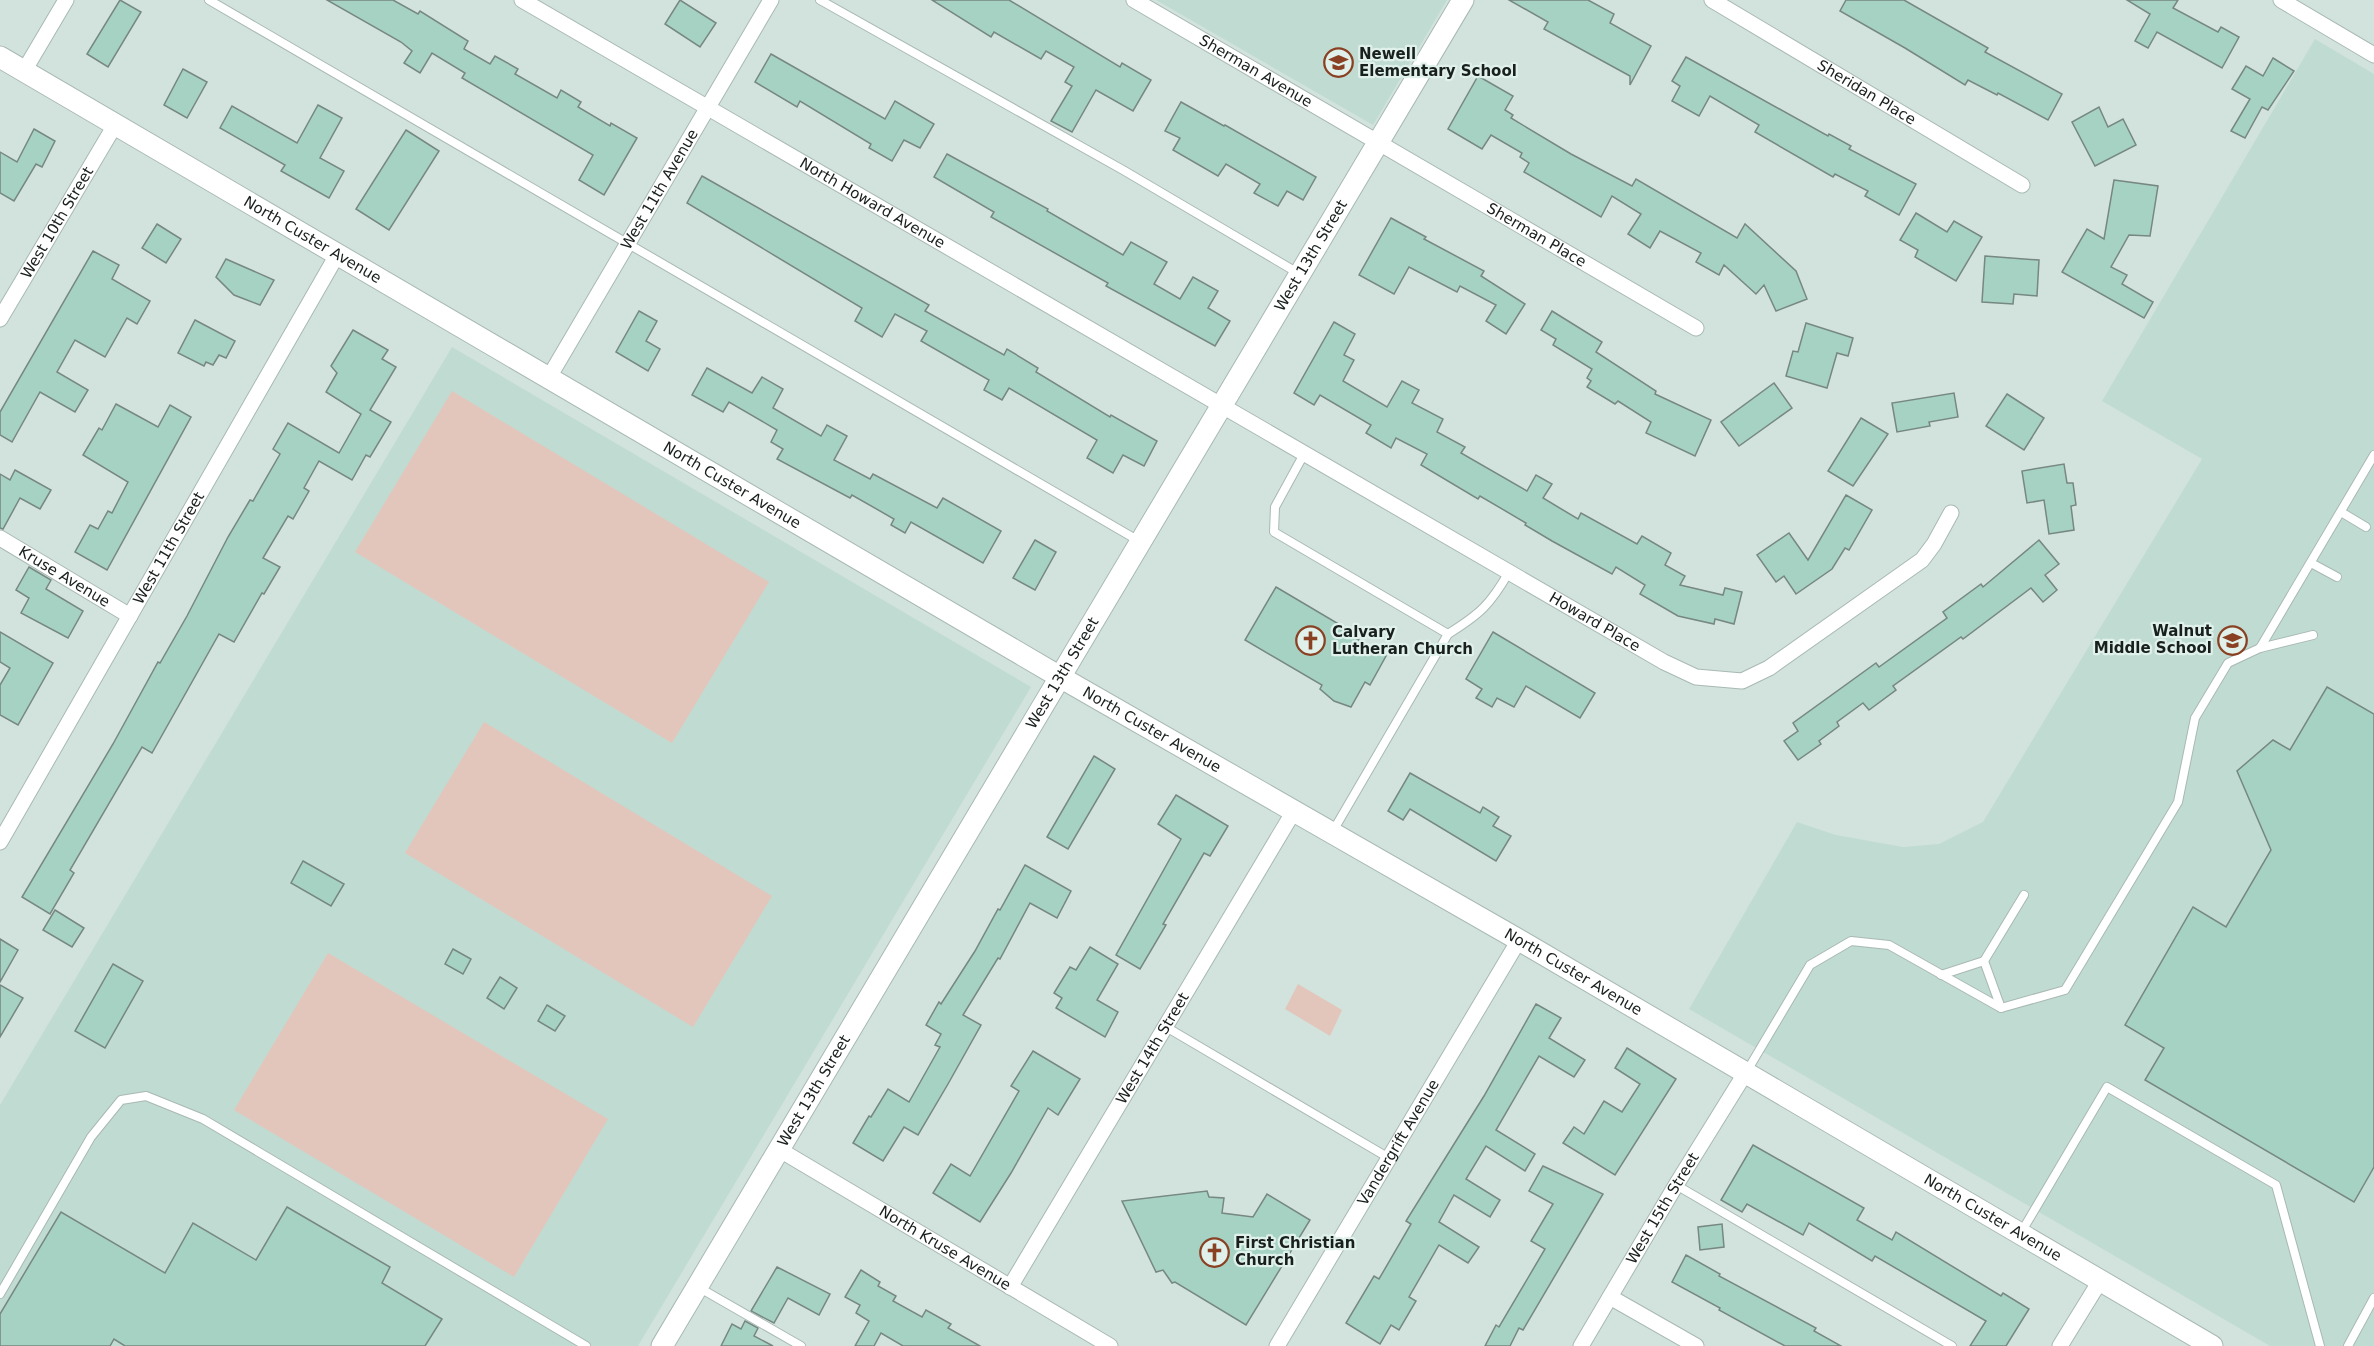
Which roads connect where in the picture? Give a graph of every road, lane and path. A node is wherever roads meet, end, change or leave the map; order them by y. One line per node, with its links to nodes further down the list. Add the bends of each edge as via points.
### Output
1 (66, 0): 12 (street)
2 (209, 0): 17 (lane)
3 (522, 0): 13 (street, North Howard Avenue)
4 (771, 0): 13 (street, West 11th Avenue)
5 (820, 0): 19 (lane)
6 (1134, 0): 15 (street, Sherman Avenue)
7 (1463, 0): 15 (street, West 13th Street)
8 (1712, 0): 16 (street, Sheridan Place)
9 (2281, 0): 10 (street)
10 (2374, 55)
11 (0, 57): 12 (street, North Custer Avenue)
12 (24, 71): 14 (street, North Custer Avenue)
13 (707, 108): 17 (street, West 11th Avenue); 23 (street, North Howard Avenue)
14 (115, 124): 18 (street, North Custer Avenue); 20 (street, West 10th Street)
15 (1378, 142): 19 (street, West 13th Street); 21 (street, Sherman Place)
16 (2022, 185)
17 (628, 244): 22 (street, West 11th Avenue); 30 (lane)
18 (337, 255): 22 (street, North Custer Avenue); 34 (street, West 11th Street)
19 (1300, 274): 23 (street, West 13th Street)
20 (0, 319)
21 (1696, 328)
22 (548, 379): 38 (street, North Custer Avenue)
23 (1221, 406): 24 (street, Howard Place); 30 (street, West 13th Street)
24 (1304, 454): 32 (street, Howard Place); 35 (lane, via 1275,507 1274,532)
25 (2374, 455): 26 (lane)
26 (2341, 512): 28 (lane); 31 (lane)
27 (1951, 513): 32 (street, Howard Place, via 1922,560 1769,668 1742,681 1696,677)
28 (2366, 527)
29 (0, 538): 34 (street, Kruse Avenue)
30 (1140, 542): 38 (street, West 13th Street)
31 (2311, 563): 33 (lane); 37 (lane)
32 (1509, 572): 35 (lane, via 1494,599)
33 (2337, 577)
34 (130, 615): 41 (street, West 11th Street)
35 (1448, 634): 40 (lane)
36 (2313, 634): 37 (lane)
37 (2260, 648): 46 (lane, via 2228,663 2195,718 2178,802 2065,990)
38 (1060, 677): 39 (street, North Custer Avenue); 49 (street, West 13th Street)
39 (1294, 811): 40 (street, North Custer Avenue); 47 (street, West 14th Street)
40 (1331, 832): 43 (street, North Custer Avenue)
41 (0, 842)
42 (2024, 895): 44 (lane)
43 (1519, 940): 48 (street, North Custer Avenue); 50 (street, Vandergrift Avenue)
44 (1984, 961): 45 (lane); 46 (lane)
45 (1941, 975): 46 (lane); 48 (lane, via 1889,945 1851,941 1810,965)
46 (2001, 1008)
47 (1166, 1027): 50 (lane); 55 (street, West 14th Street)
48 (1746, 1072): 51 (street, West 15th Street); 52 (street, North Custer Avenue)
49 (780, 1150): 54 (street, West 13th Street); 55 (street, North Kruse Avenue)
50 (1389, 1158): 63 (street, Vandergrift Avenue)
51 (1676, 1185): 57 (street, West 15th Street); 66 (lane)
52 (2020, 1234): 53 (street, North Custer Avenue); 69 (lane, via 2107,1087 2276,1185)
53 (2100, 1281): 67 (street); 68 (street, North Custer Avenue)
54 (698, 1286): 60 (street, West 13th Street); 61 (lane)
55 (1010, 1287): 62 (street, North Kruse Avenue)
56 (0, 1294): 59 (lane, via 91,1137 121,1100 146,1096 203,1119)
57 (1610, 1298): 64 (street, West 15th Street); 65 (street)
58 (2374, 1299): 70 (lane)
59 (586, 1346)
60 (662, 1346)
61 (801, 1346)
62 (1110, 1346)
63 (1277, 1346)
64 (1581, 1346)
65 (1696, 1346)
66 (1953, 1346)
67 (2060, 1346)
68 (2212, 1346)
69 (2320, 1346)
70 (2348, 1346)

